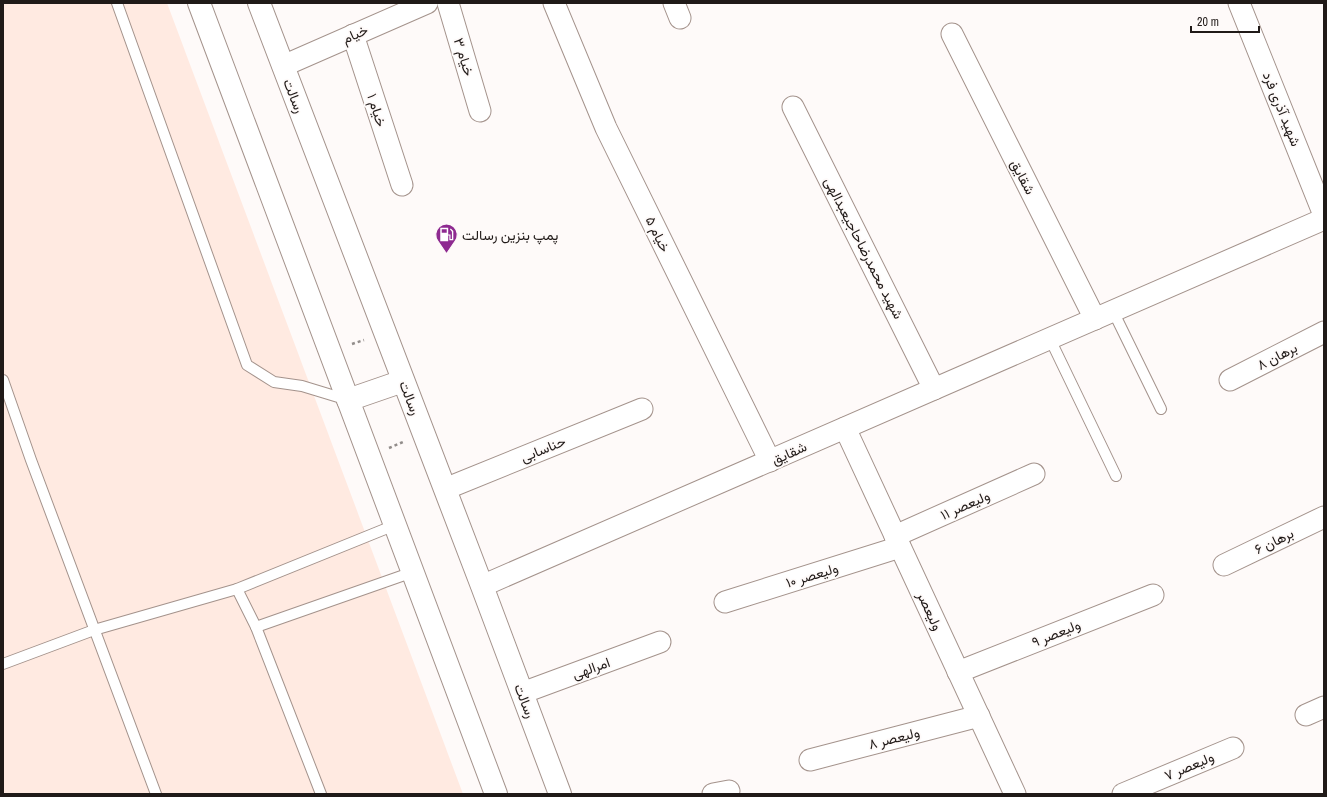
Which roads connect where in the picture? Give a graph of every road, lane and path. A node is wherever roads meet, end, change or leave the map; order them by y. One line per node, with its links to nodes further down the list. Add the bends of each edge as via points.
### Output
1 (117, 3): 25 (lane, via 247,365 274,382 302,386)
2 (199, 3): 20 (main road)
3 (259, 3): 10 (main road, رسالت)
4 (427, 3): 9 (street, خیام)
5 (448, 3): 12 (street, خیام ۳)
6 (554, 3): 31 (street, خیام ۵, via 606,128)
7 (1239, 3): 14 (street, شهید آذری فرد)
8 (952, 34): 16 (street, شقایق)
9 (353, 35): 10 (street, خیام); 13 (street, خیام ۱)
10 (283, 66): 17 (main road, رسالت)
11 (793, 107): 24 (street, شهید محمدرضاحاجیعبدالهی)
12 (480, 111)
13 (402, 185)
14 (1324, 215)
15 (1324, 219): 16 (street, شقایق)
16 (1104, 315): 19 (street, شقایق); 27 (lane)
17 (385, 332): 20 (path); 23 (main road, رسالت)
18 (1324, 332): 22 (street, برهان ۸)
19 (1050, 339): 24 (street, شقایق); 33 (lane)
20 (330, 353): 25 (main road)
21 (3, 380): 45 (lane)
22 (1230, 380)
23 (403, 381): 25 (main road); 29 (main road, رسالت)
24 (934, 389): 28 (street, شقایق)
25 (348, 400): 30 (main road)
26 (642, 409): 34 (street, حناسابی)
27 (1161, 410)
28 (845, 428): 31 (street, شقایق); 37 (street, ولیعصر)
29 (424, 434): 30 (path); 34 (main road, رسالت)
30 (370, 457): 36 (main road)
31 (770, 461): 40 (street, شقایق)
32 (1034, 474): 37 (street, ولیعصر ۱۱)
33 (1116, 476)
34 (445, 489): 40 (main road, رسالت)
35 (1324, 517): 38 (street, برهان ۶)
36 (395, 525): 39 (main road); 41 (lane)
37 (898, 542): 43 (street, ولیعصر ۱۰); 48 (street, ولیعصر)
38 (1224, 565)
39 (413, 572): 44 (lane); 55 (main road)
40 (482, 586): 49 (main road, رسالت)
41 (237, 589): 44 (lane); 45 (lane)
42 (1153, 594): 48 (street, ولیعصر ۹)
43 (725, 602)
44 (256, 627): 54 (lane)
45 (94, 630): 47 (lane); 53 (lane)
46 (660, 642): 49 (street, امرالهی)
47 (3, 664)
48 (958, 672): 50 (street, ولیعصر)
49 (522, 692): 56 (main road, رسالت)
50 (979, 716): 52 (street, ولیعصر ۸); 57 (street, ولیعصر)
51 (1233, 748): 58 (street, ولیعصر ۷)
52 (810, 760)
53 (156, 794)
54 (320, 794)
55 (496, 794)
56 (560, 794)
57 (1015, 794)
58 (1123, 794)

